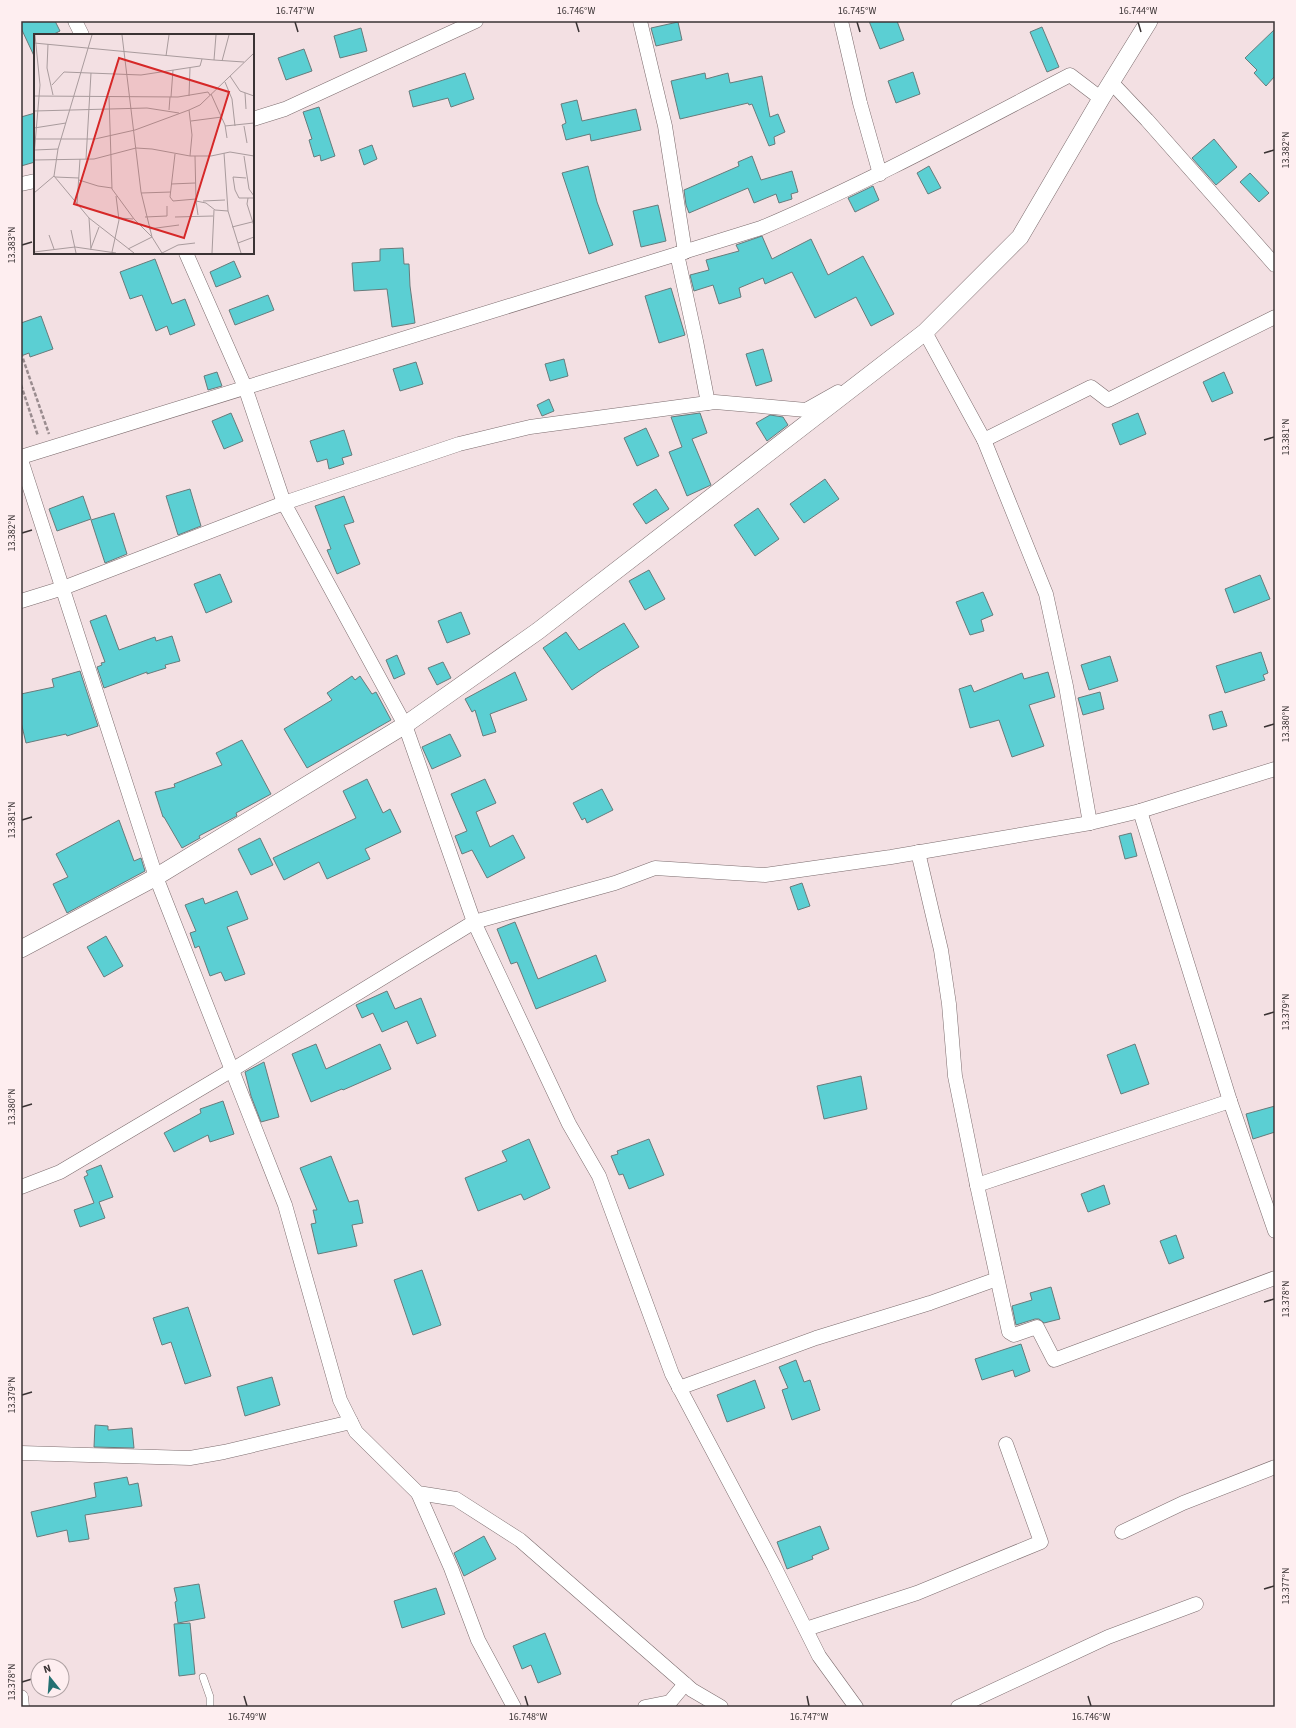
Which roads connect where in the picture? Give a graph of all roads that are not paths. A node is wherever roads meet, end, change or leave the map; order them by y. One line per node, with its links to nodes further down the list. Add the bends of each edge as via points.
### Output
1 (75, 21): 6 (street)
2 (476, 21): 9 (street, via 285,109)
3 (640, 21): 13 (street, via 665,126)
4 (841, 21): 10 (street)
5 (1149, 21): 7 (street)
6 (82, 34)
7 (1111, 82): 8 (street); 15 (street)
8 (1102, 98): 10 (street, via 1070,75); 17 (street, via 1020,237)
9 (254, 119)
10 (880, 174): 13 (street, via 761,228)
11 (34, 181): 12 (street)
12 (21, 184)
13 (681, 253): 19 (street); 20 (street)
14 (186, 254): 19 (street)
15 (1275, 265)
16 (1275, 317): 21 (street, via 1108,400 1091,387)
17 (925, 332): 18 (street); 21 (street)
18 (875, 372): 20 (street, via 806,410); 26 (street, via 538,631)
19 (245, 387): 22 (street); 23 (street)
20 (708, 403): 23 (street, via 530,427 466,442)
21 (984, 440): 29 (street, via 1046,594 1066,686)
22 (21, 458): 24 (street)
23 (284, 503): 24 (street); 26 (street)
24 (63, 588): 25 (street); 31 (street)
25 (21, 601)
26 (406, 725): 31 (street); 32 (street)
27 (1275, 769): 28 (street)
28 (1140, 811): 29 (street); 35 (street)
29 (1090, 823): 30 (street)
30 (918, 852): 32 (street, via 765,875 655,868 615,883); 36 (street, via 941,950 955,1076)
31 (156, 877): 33 (street); 34 (street)
32 (474, 922): 34 (street); 41 (street, via 569,1124 599,1176)
33 (21, 949)
34 (232, 1070): 37 (street, via 60,1172); 42 (street, via 284,1205 340,1400)
35 (1230, 1101): 36 (street); 38 (street)
36 (977, 1185): 40 (street)
37 (21, 1187)
38 (1275, 1231)
39 (1275, 1278): 40 (street, via 1054,1360 1037,1327 1014,1335 1009,1332)
40 (997, 1280): 41 (street, via 816,1338)
41 (679, 1388): 49 (street)
42 (351, 1422): 44 (street, via 190,1458); 46 (street, via 356,1432)
43 (1006, 1444): 49 (street, via 1041,1542 917,1593)
44 (21, 1453)
45 (1275, 1467): 47 (street)
46 (418, 1493): 51 (street, via 456,1499 520,1540); 55 (street, via 451,1568 478,1640)
47 (1122, 1532)
48 (1196, 1604): 59 (street, via 1108,1637)
49 (806, 1629): 58 (street, via 819,1656)
50 (203, 1677): 54 (lane, via 210,1697)
51 (685, 1684): 56 (street, via 670,1702); 57 (street)
52 (21, 1697): 53 (street)
53 (22, 1707)
54 (210, 1707)
55 (514, 1707)
56 (645, 1707)
57 (721, 1707)
58 (856, 1707)
59 (958, 1707)

